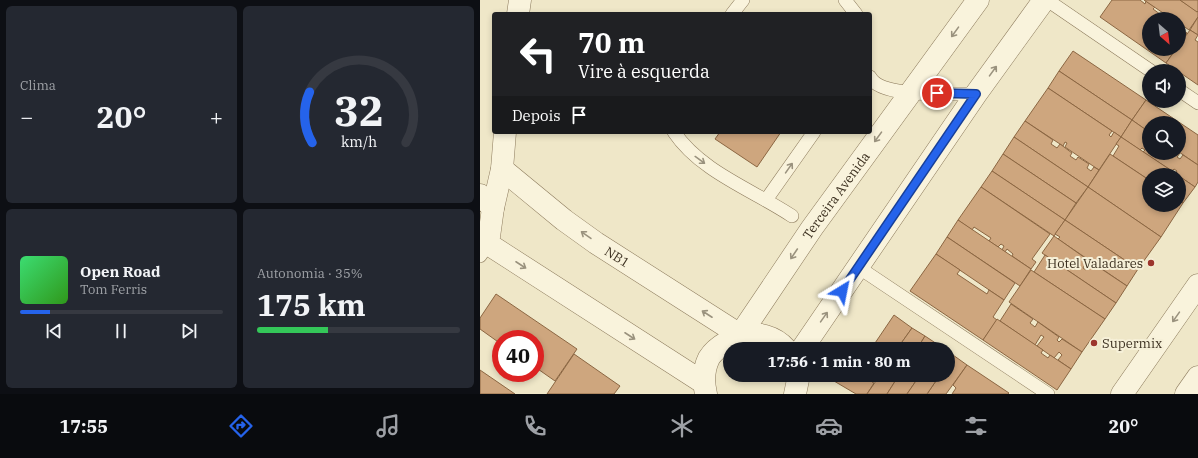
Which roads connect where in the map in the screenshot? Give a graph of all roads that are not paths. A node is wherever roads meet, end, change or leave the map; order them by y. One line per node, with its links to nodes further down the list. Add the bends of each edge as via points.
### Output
1 (520, 0): 7 (street)
2 (743, 0): 8 (lane)
3 (845, 0): 9 (lane)
4 (978, 0): 12 (street, Terceira Avenida, one-way to 12)
5 (1044, 0): 13 (street, one-way to 5)
6 (1047, 0): 10 (lane)
7 (518, 12)
8 (734, 12)
9 (854, 12)
10 (1142, 65)
11 (872, 79): 12 (lane, via 876,84 891,90)
12 (910, 93): 13 (lane); 26 (street, Terceira Avenida, one-way to 26, via 812,228)
13 (976, 94): 24 (street)
14 (1186, 95): 15 (lane)
15 (1198, 103)
16 (505, 134): 19 (street)
17 (676, 134): 20 (lane, one-way to 20, via 690,152 716,171)
18 (813, 134): 20 (lane, one-way to 18)
19 (502, 169): 21 (street); 26 (street, NB1, one-way to 19, via 590,238)
20 (766, 200): 22 (lane)
21 (487, 201): 23 (street)
22 (792, 216)
23 (484, 250): 30 (street, one-way to 30)
24 (858, 268): 28 (street, one-way to 24); 31 (lane)
25 (1198, 285): 32 (street, one-way to 32)
26 (740, 335): 27 (street, via 761,334); 30 (street, via 718,347 710,358 705,370)
27 (779, 342)
28 (807, 342)
29 (1198, 377): 33 (street)
30 (705, 389)
31 (1048, 394)
32 (1122, 394)
33 (1186, 394)

